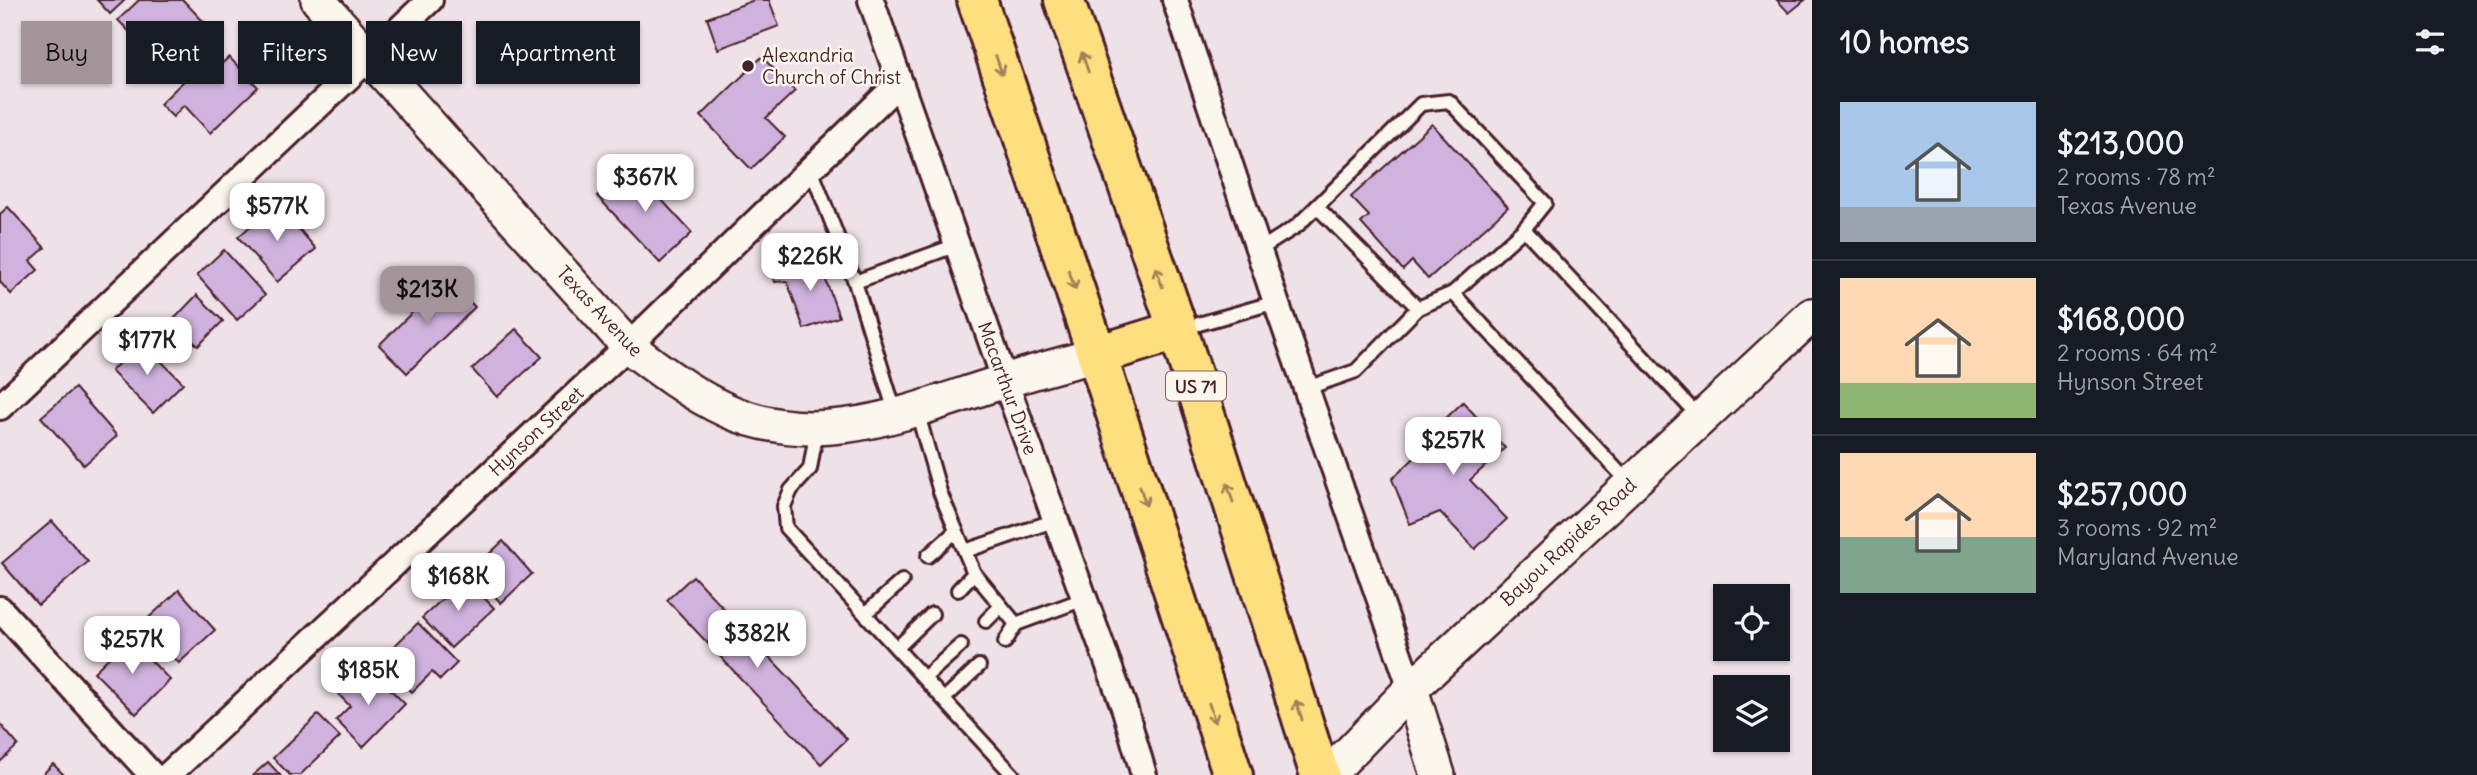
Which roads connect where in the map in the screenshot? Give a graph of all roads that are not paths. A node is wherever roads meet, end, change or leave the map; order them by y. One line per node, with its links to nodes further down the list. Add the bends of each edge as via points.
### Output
1 (318, 0): 8 (street, Texas Avenue)
2 (430, 0): 7 (street)
3 (871, 0): 10 (street, Macarthur Drive)
4 (977, 0): 24 (highway, one-way to 24)
5 (1063, 0): 22 (highway, US 71, one-way to 5)
6 (1175, 0): 16 (street)
7 (408, 21)
8 (366, 52)
9 (366, 60): 27 (street)
10 (899, 83): 12 (street, Hynson Street); 15 (street, Macarthur Drive)
11 (395, 84): 23 (street, Texas Avenue)
12 (811, 169): 17 (lane); 23 (street, Hynson Street)
13 (1317, 207): 14 (lane, via 1421,104 1449,101 1545,203); 16 (lane); 20 (lane)
14 (1524, 229): 18 (lane); 29 (lane)
15 (957, 245): 17 (lane); 25 (street, Macarthur Drive)
16 (1259, 250): 19 (street)
17 (855, 282): 28 (lane)
18 (1453, 293): 20 (lane); 31 (lane)
19 (1276, 302): 22 (lane); 26 (street)
20 (1418, 308): 26 (lane, via 1356,371)
21 (1812, 315): 29 (street, Bayou Rapides Road)
22 (1178, 330): 24 (highway); 58 (highway, US 71, one-way to 22)
23 (628, 346): 30 (street, Texas Avenue, via 726,410 771,424); 54 (street, Hynson Street)
24 (1097, 355): 25 (street, Texas Avenue); 57 (highway, one-way to 57)
25 (1005, 381): 28 (street, Texas Avenue); 32 (street, Macarthur Drive)
26 (1307, 388): 51 (street)
27 (0, 407)
28 (907, 413): 30 (street, Texas Avenue, via 842,428); 33 (lane)
29 (1700, 418): 31 (street, Bayou Rapides Road)
30 (817, 428): 42 (lane, via 810,469 784,506 786,528)
31 (1630, 484): 51 (street, Bayou Rapides Road)
32 (1056, 520): 34 (lane); 39 (street, Macarthur Drive)
33 (956, 531): 34 (lane); 35 (lane)
34 (965, 551): 36 (lane)
35 (928, 556)
36 (974, 573): 38 (lane); 40 (lane)
37 (902, 581): 42 (lane)
38 (958, 590)
39 (1084, 599): 45 (lane); 56 (street, Macarthur Drive)
40 (1002, 606): 44 (lane); 45 (lane)
41 (0, 609): 53 (street)
42 (865, 614): 48 (lane)
43 (932, 614): 48 (lane)
44 (986, 621)
45 (1016, 624): 46 (lane)
46 (1005, 642)
47 (961, 645): 50 (lane)
48 (897, 649): 50 (lane)
49 (979, 666): 52 (lane)
50 (924, 678): 52 (lane)
51 (1411, 689): 59 (street, Bayou Rapides Road); 60 (street)
52 (943, 699): 55 (lane)
53 (152, 775)
54 (168, 775)
55 (1011, 775)
56 (1144, 775)
57 (1233, 775)
58 (1320, 775)
59 (1328, 775)
60 (1438, 775)

